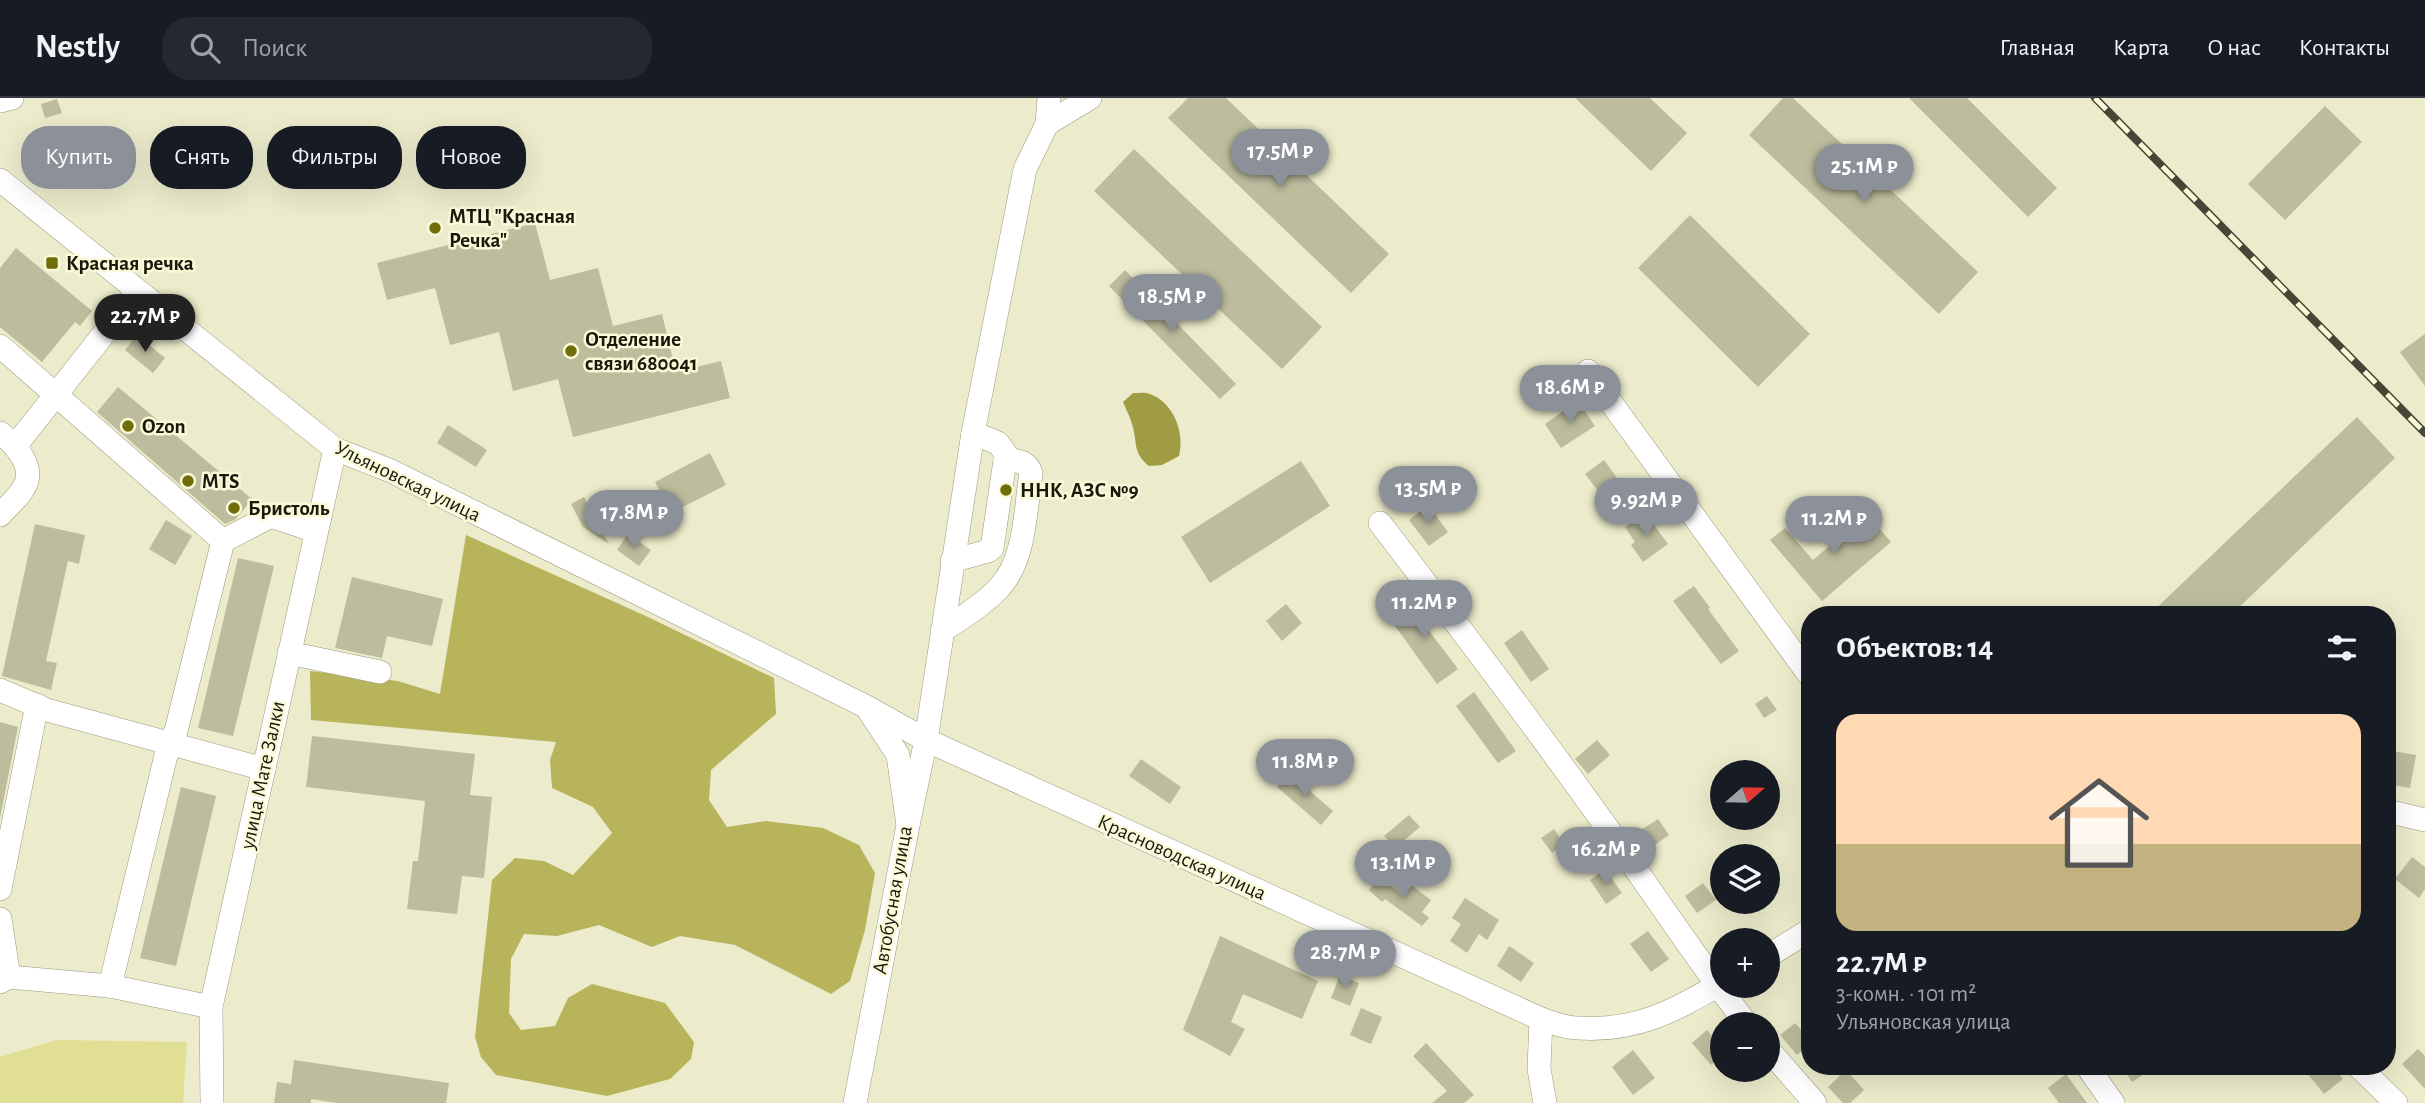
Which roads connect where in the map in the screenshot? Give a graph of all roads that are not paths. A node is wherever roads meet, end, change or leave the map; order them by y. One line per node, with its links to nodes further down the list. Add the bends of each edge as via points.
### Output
1 (12, 98): 4 (street)
2 (1049, 98): 5 (street)
3 (1090, 98): 5 (street)
4 (0, 101)
5 (1047, 124): 11 (street, via 1025,169)
6 (0, 180): 7 (street, Ульяновская улица)
7 (137, 292): 10 (street); 13 (street, Ульяновская улица)
8 (0, 346): 10 (street)
9 (1588, 371): 22 (street)
10 (56, 395): 12 (street); 18 (street)
11 (973, 433): 14 (street, via 998,443); 19 (street)
12 (8, 439): 15 (street, via 26,465 24,488)
13 (335, 449): 17 (street, улица Мате Залки); 26 (street, Ульяновская улица, via 391,471)
14 (1005, 459): 19 (street, via 992,548); 20 (street, via 1024,462 1031,472 1015,562 1000,587)
15 (0, 515)
16 (1380, 523): 37 (street, via 1542,737)
17 (316, 531): 18 (street, via 271,516); 21 (street, улица Мате Залки)
18 (223, 541): 28 (street, via 176,731)
19 (952, 561): 20 (street)
20 (942, 632): 27 (street)
21 (289, 653): 23 (street); 29 (street, улица Мате Залки)
22 (1801, 664)
23 (380, 672)
24 (0, 690): 25 (street)
25 (37, 705): 28 (street); 33 (street)
26 (865, 706): 27 (street, Красноводская улица); 32 (street, Автобусная улица, via 898,755)
27 (926, 740): 32 (street); 42 (street, Красноводская улица)
28 (169, 743): 29 (street); 39 (street)
29 (264, 769): 41 (street, улица Мате Залки)
30 (2396, 813): 31 (street)
31 (2425, 820)
32 (908, 825): 47 (street, Автобусная улица)
33 (0, 889)
34 (0, 919): 38 (street)
35 (1801, 936): 36 (street)
36 (1780, 949)
37 (1710, 971)
38 (4, 979): 39 (street)
39 (110, 986): 41 (street)
40 (1710, 989): 42 (street, Красноводская улица, via 1672,1012 1620,1028 1576,1028)
41 (211, 1007): 46 (street, улица Мате Залки)
42 (1541, 1019): 48 (street, via 1539,1069)
43 (1780, 1063): 49 (street)
44 (2093, 1075): 50 (street)
45 (2367, 1075): 51 (street)
46 (212, 1103)
47 (855, 1103)
48 (1545, 1103)
49 (1815, 1103)
50 (2113, 1103)
51 (2396, 1103)

